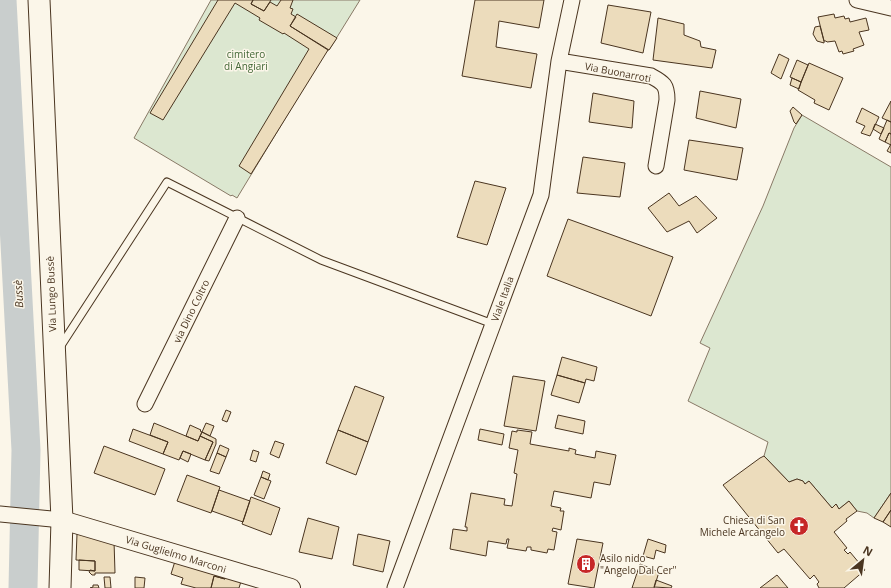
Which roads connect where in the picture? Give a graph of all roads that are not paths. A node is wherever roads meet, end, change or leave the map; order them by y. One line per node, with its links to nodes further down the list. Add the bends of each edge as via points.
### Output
1 (39, 0): 9 (main road, Via Lungo Bussè)
2 (572, 0): 5 (street, Viale Italia)
3 (857, 0): 4 (street)
4 (891, 8)
5 (559, 61): 6 (street, Via Buonarroti, via 651,76 662,82 667,89 667,100); 8 (street, Viale Italia, via 541,195)
6 (656, 166)
7 (237, 218): 8 (lane, via 321,260); 9 (lane, via 166,182); 10 (street, via Dino Coltro)
8 (493, 324): 15 (street, Viale Italia)
9 (54, 356): 12 (main road, Via Lungo Bussè)
10 (145, 404)
11 (0, 514): 12 (street)
12 (54, 520): 13 (main road, Via Lungo Bussè); 14 (street, Via Guglielmo Marconi)
13 (60, 588)
14 (291, 588)
15 (395, 588)

